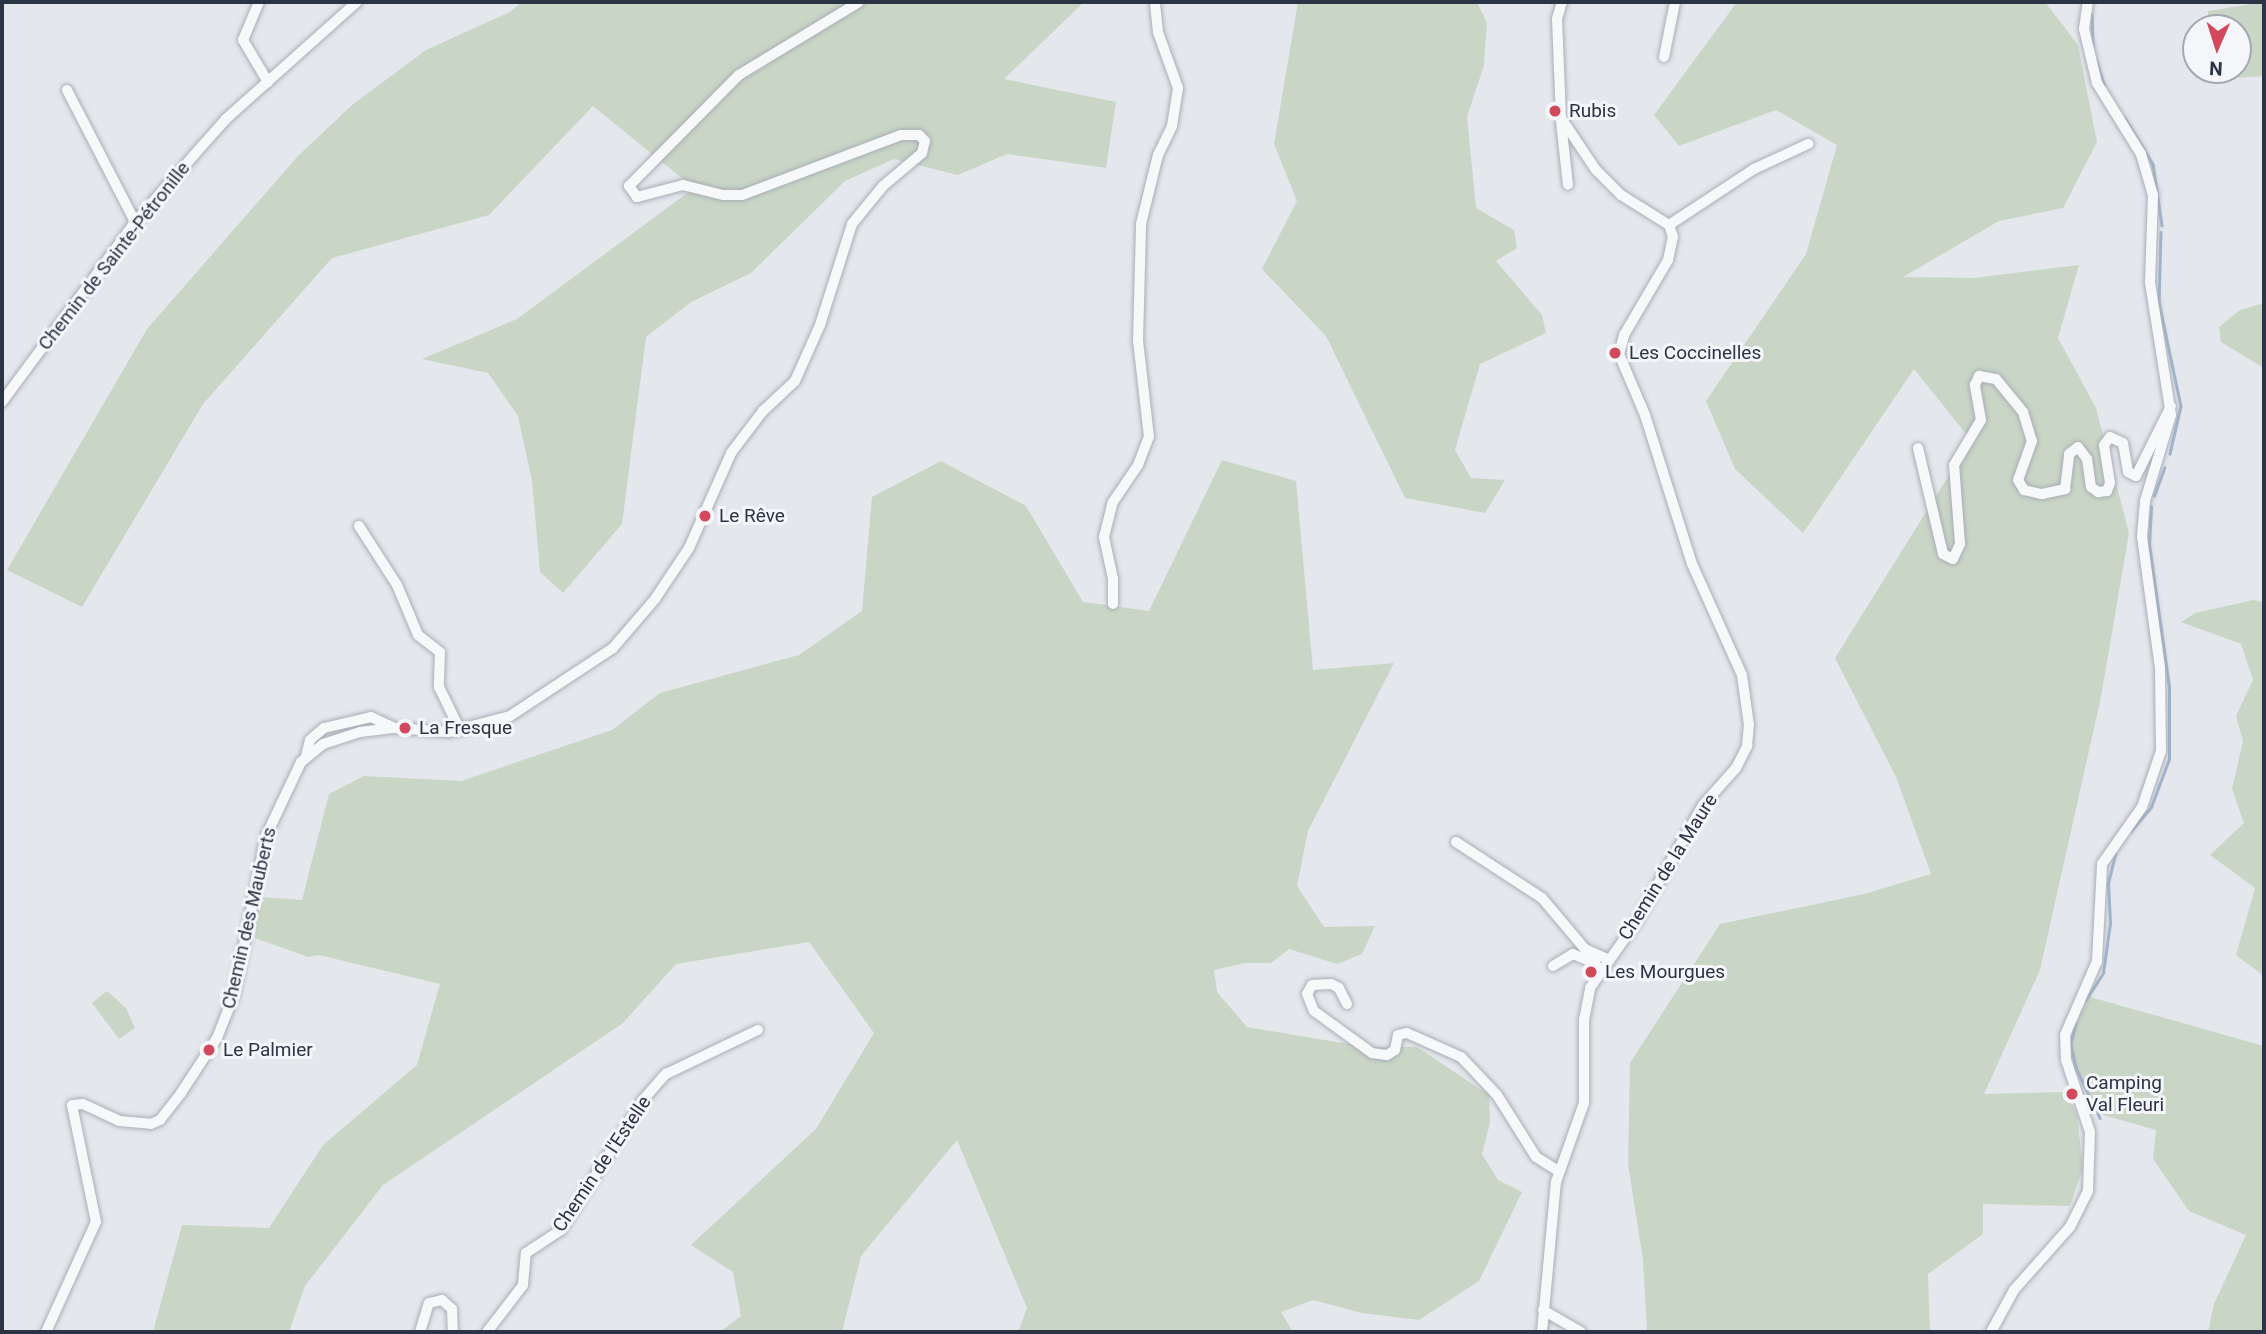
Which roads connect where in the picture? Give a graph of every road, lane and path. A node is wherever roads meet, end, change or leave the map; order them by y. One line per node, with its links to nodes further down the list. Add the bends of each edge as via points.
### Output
1 (259, 2): 9 (street, via 243,40)
2 (357, 2): 9 (street, Chemin de Sainte-Pétronille)
3 (859, 2): 21 (street, Chemin des Mauberts, via 739,75 676,143 635,177 630,191 643,197 683,184 742,195 901,135 919,135 925,149 883,186 852,224 799,375 763,411 726,461 689,548 638,621 613,648 526,707)
4 (1155, 2): 20 (street, via 1158,32 1178,88 1172,126 1158,155 1141,224 1138,341 1149,437 1138,466 1113,502 1104,537 1114,579)
5 (1562, 2): 11 (street, via 1557,19)
6 (1675, 2): 8 (street)
7 (2088, 2): 17 (street, via 2084,29 2097,83 2141,154 2150,178 2154,216 2150,291)
8 (1664, 57)
9 (268, 82): 14 (street, Chemin de Sainte-Pétronille, via 226,119)
10 (67, 90): 14 (street)
11 (1562, 118): 13 (street); 15 (street, via 1596,170 1621,195)
12 (1808, 144): 15 (street, via 1754,169)
13 (1568, 185)
14 (135, 222): 16 (street, Chemin de Sainte-Pétronille)
15 (1669, 225): 23 (street, Chemin de la Maure, via 1673,237 1668,260 1624,335 1619,354 1645,415 1692,564 1742,676 1749,724 1747,746 1736,768 1703,805 1637,921)
16 (2, 402)
17 (2171, 406): 18 (street, via 2136,476 2128,472 2123,443 2110,437 2104,445 2110,483 2107,491 2091,487 2087,459 2077,447 2069,454 2065,489 2042,494 2024,490 2018,480 2032,441 2023,412 1996,379 1979,376 1975,385 1981,420 1954,465 1960,544 1953,559 1943,554); 35 (street, via 2168,433 2141,520 2160,668 2161,751 2142,807 2102,864 2097,961 2065,1035 2066,1060 2088,1120 2090,1179 2070,1227 2014,1290)
18 (1918, 448)
19 (359, 526): 21 (street, via 397,585 418,635 440,652 439,687)
20 (1114, 604)
21 (460, 730): 29 (street, Chemin des Mauberts, via 394,728 339,737 306,756 282,796 266,836 234,995 216,1038 181,1093 163,1117 151,1124 119,1121 83,1104 72,1105 96,1222)
22 (1456, 842): 23 (street, via 1542,898 1585,949)
23 (1604, 963): 24 (street, via 1573,954); 27 (street, Chemin de la Maure, via 1585,1004 1584,1103)
24 (1553, 966)
25 (1347, 1004): 27 (street, via 1339,988 1331,984 1312,985 1307,993 1314,1011 1372,1053 1388,1055 1395,1050 1398,1035 1407,1033 1461,1058 1497,1095 1536,1157)
26 (758, 1030): 32 (street, Chemin de l'Estelle, via 666,1074 643,1100 561,1230 526,1253 523,1285)
27 (1558, 1171): 28 (street, Chemin de la Maure)
28 (1543, 1310): 33 (street, Chemin de la Maure); 34 (street)
29 (46, 1332)
30 (420, 1332): 31 (street, via 429,1303 442,1300 452,1309)
31 (453, 1332)
32 (487, 1332)
33 (1542, 1332)
34 (1581, 1332)
35 (1991, 1332)

